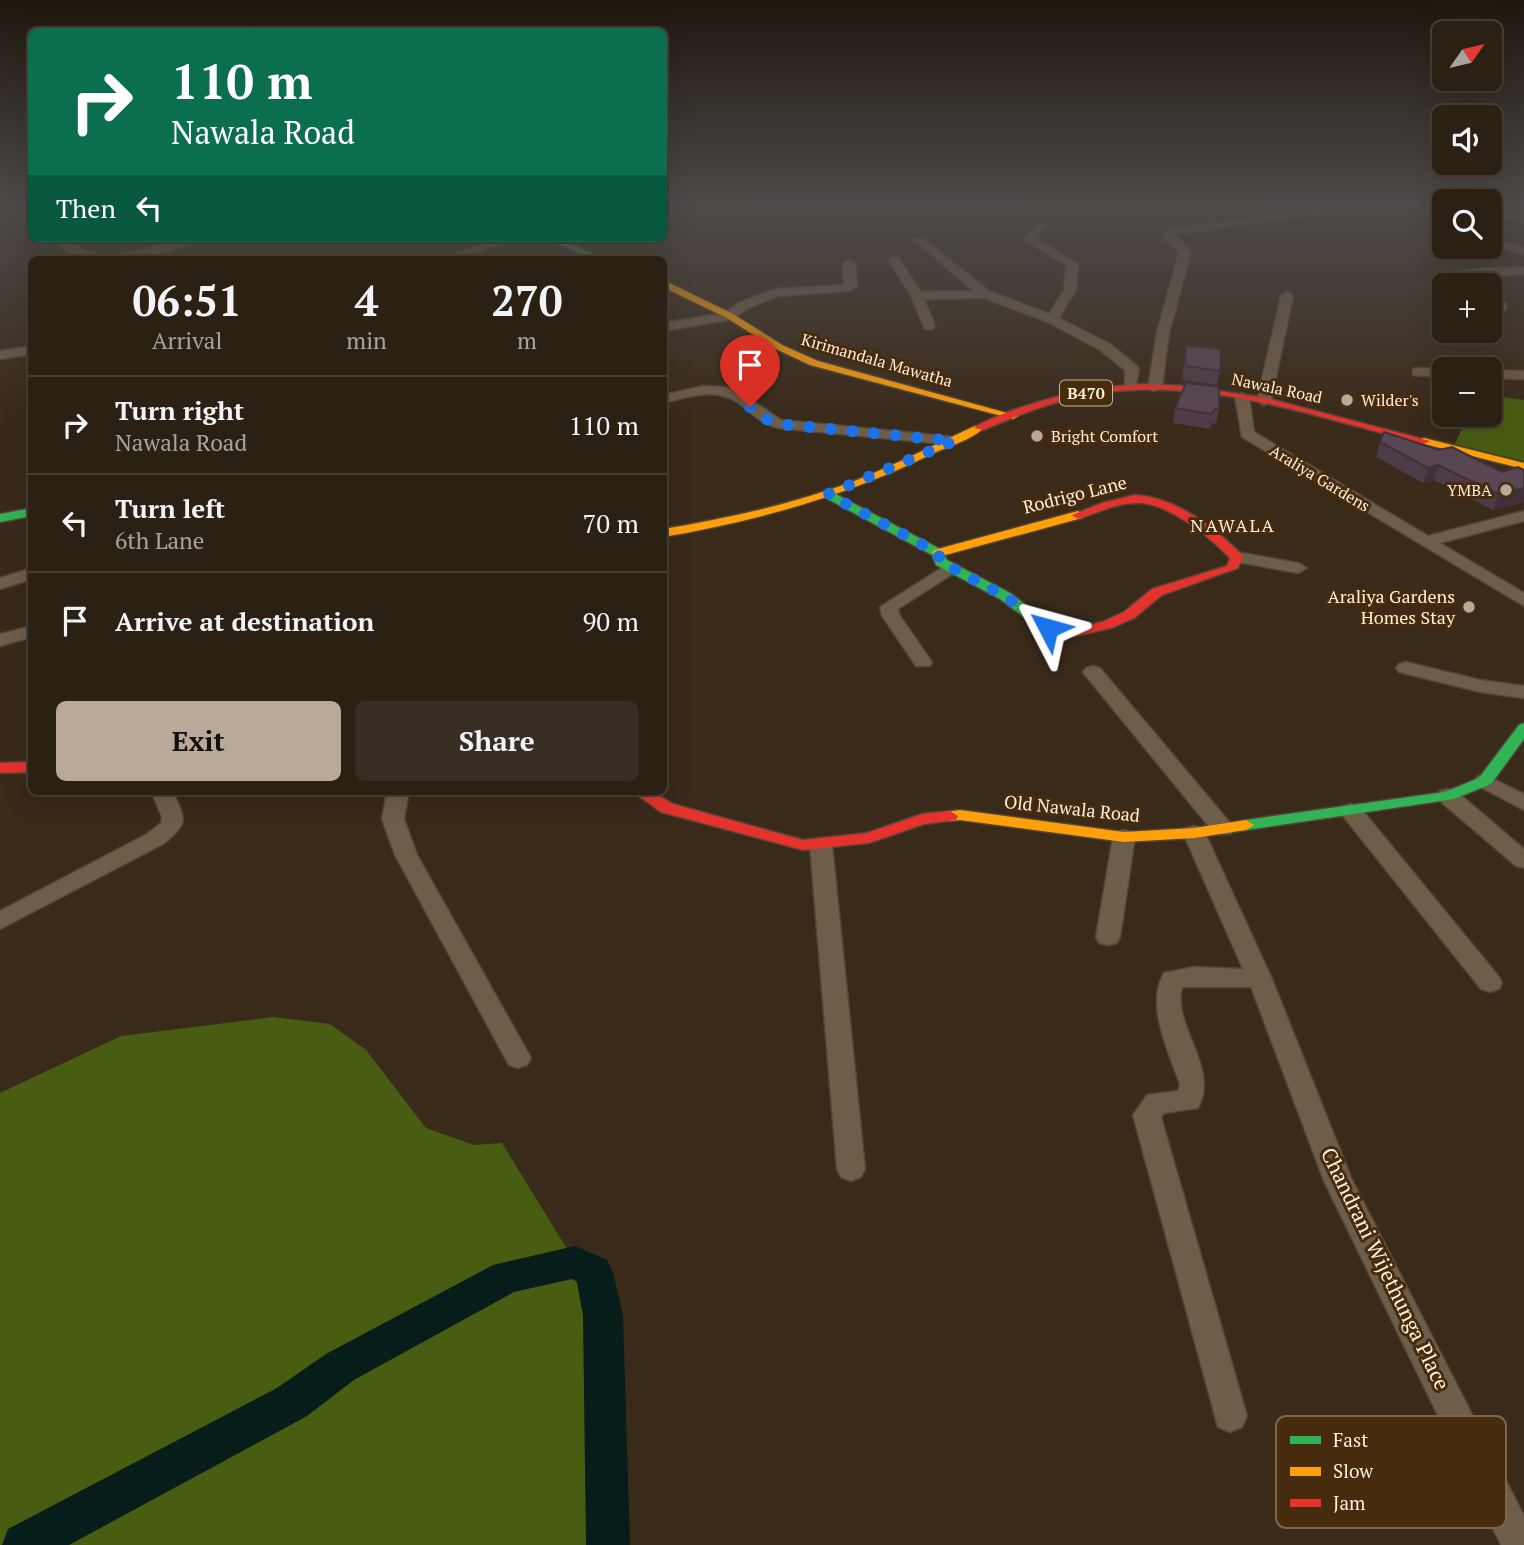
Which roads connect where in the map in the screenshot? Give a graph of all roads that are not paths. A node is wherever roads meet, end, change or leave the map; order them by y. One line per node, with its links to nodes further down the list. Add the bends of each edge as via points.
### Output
1 (850, 276): 10 (street, via 851,286 846,288 776,293 741,306)
2 (905, 276): 8 (street)
3 (963, 276): 7 (street)
4 (1071, 276): 11 (street, via 1070,290)
5 (1178, 276): 21 (street)
6 (667, 285): 10 (main road, Kirimandala Mawatha)
7 (985, 294): 8 (street); 11 (street)
8 (918, 296): 13 (street)
9 (1287, 296): 24 (street)
10 (730, 317): 12 (street); 25 (main road, Kirimandala Mawatha, via 814,363)
11 (1052, 319): 20 (street, via 1105,347 1132,369)
12 (667, 326)
13 (929, 326)
14 (28, 351): 15 (street)
15 (0, 355)
16 (1418, 372): 17 (street)
17 (1432, 373)
18 (1502, 374): 19 (street)
19 (1524, 375)
20 (1130, 387): 21 (main road, Nawala Road / B470); 25 (main road, Nawala Road / B470, via 1070,396)
21 (1155, 387): 22 (main road, Nawala Road / B470)
22 (1242, 397): 24 (main road, Nawala Road / B470); 33 (street, Araliya Gardens, via 1247,433)
23 (667, 398): 26 (street, via 712,389 739,396 761,417 778,424)
24 (1265, 401): 27 (main road, Nawala Road / B470)
25 (1013, 416): 26 (main road, Nawala Road / B470)
26 (954, 441): 28 (main road, Nawala Road / B470)
27 (1524, 466)
28 (828, 494): 32 (main road, Nawala Road / B470, via 724,524); 34 (main road)
29 (28, 514): 31 (main road)
30 (1524, 516): 33 (street)
31 (0, 518)
32 (667, 532)
33 (1425, 542): 40 (street, Araliya Gardens)
34 (938, 553): 35 (main road, Rodrigo Lane, via 1138,498 1173,510); 36 (main road, via 941,562)
35 (1237, 557): 36 (main road, via 1232,568 1157,592 1129,615 1076,632 1048,628 1005,596); 37 (street)
36 (951, 568): 43 (street, via 889,607 891,617)
37 (1298, 568)
38 (28, 574): 39 (street)
39 (0, 583)
40 (1524, 601)
41 (28, 632): 42 (street)
42 (0, 640)
43 (923, 662)
44 (1406, 667): 46 (street)
45 (1093, 672): 57 (street)
46 (1524, 692)
47 (1524, 728): 50 (main road)
48 (28, 767): 49 (main road)
49 (0, 768)
50 (1485, 781): 54 (main road, Old Nawala Road); 55 (street)
51 (164, 795): 62 (street, via 172,826)
52 (397, 795): 66 (street, via 393,819 406,855)
53 (646, 795): 60 (main road, Old Nawala Road, via 667,808 803,845)
54 (1448, 796): 56 (main road, Old Nawala Road); 61 (street)
55 (1524, 803)
56 (1351, 811): 57 (main road, Old Nawala Road); 65 (street)
57 (1223, 830): 58 (main road, Old Nawala Road)
58 (1194, 833): 59 (main road, Old Nawala Road); 64 (street, Chandrani Wijethunga Place)
59 (1124, 837): 60 (main road, Old Nawala Road, via 960,815 922,819 869,838); 63 (street)
60 (821, 845): 67 (street)
61 (1524, 861)
62 (0, 921)
63 (1108, 937)
64 (1260, 979): 68 (street, via 1173,979 1168,990 1170,1010 1193,1084 1188,1101 1157,1102 1147,1115); 69 (street, Chandrani Wijethunga Place, via 1338,1181)
65 (1490, 983)
66 (518, 1058)
67 (851, 1169)
68 (1230, 1416)
69 (1456, 1416)
70 (1506, 1517): 71 (street, Chandrani Wijethunga Place)
71 (1520, 1545)

